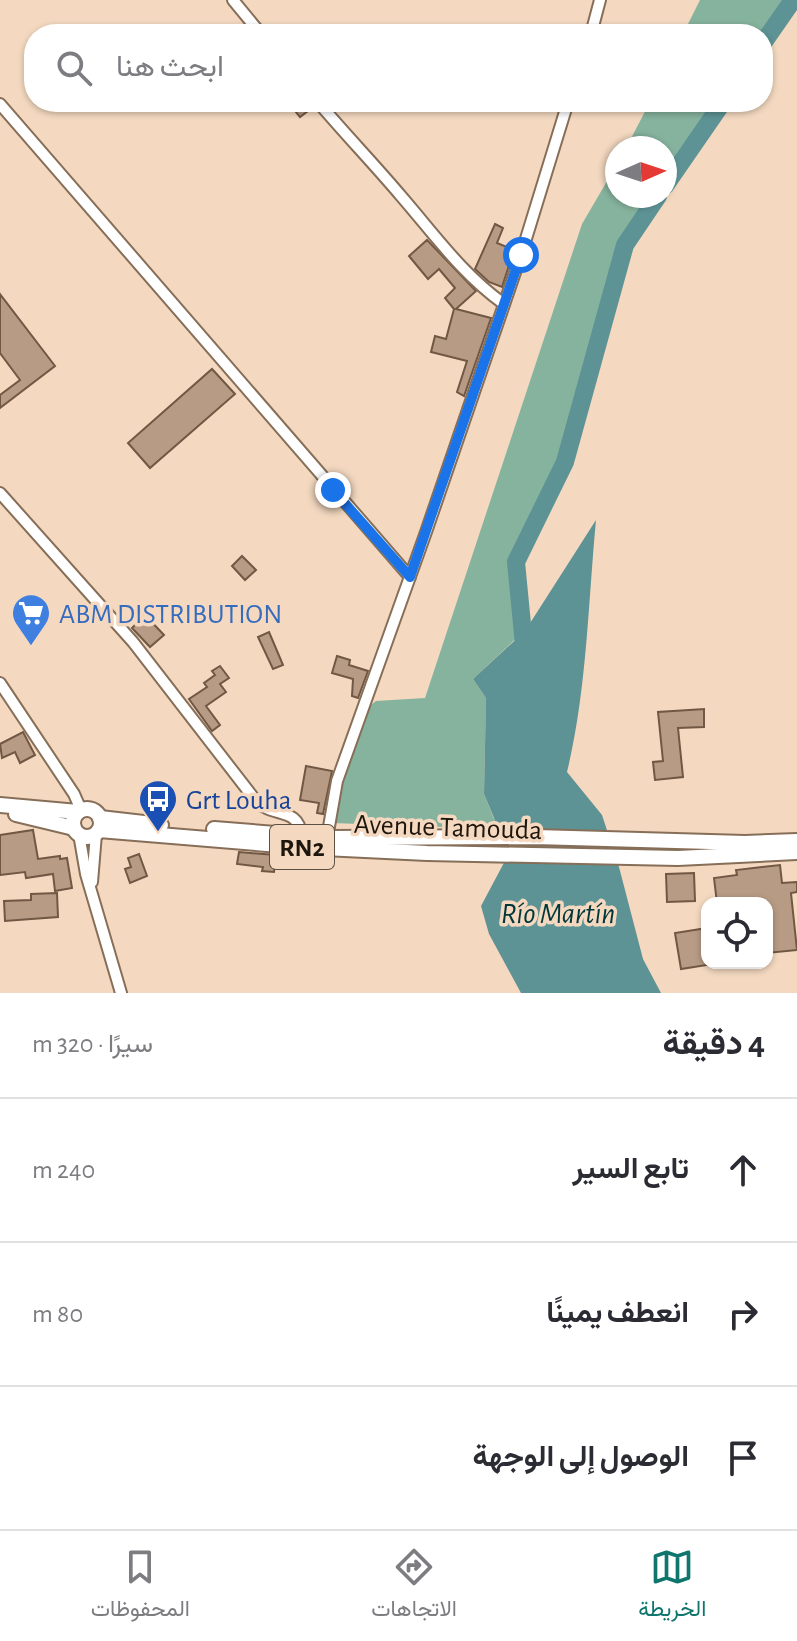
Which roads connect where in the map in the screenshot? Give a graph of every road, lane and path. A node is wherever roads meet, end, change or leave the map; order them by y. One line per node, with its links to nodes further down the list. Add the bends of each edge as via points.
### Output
1 (233, 0): 3 (street)
2 (600, 0): 4 (street)
3 (253, 24)
4 (594, 24)
5 (0, 104): 10 (street)
6 (327, 112): 8 (street, via 456,263)
7 (565, 112): 8 (street)
8 (504, 304): 10 (street)
9 (0, 493): 15 (street, via 133,642 259,805 293,817)
10 (410, 577): 16 (street, via 337,781)
11 (0, 683): 13 (street)
12 (0, 807): 13 (highway, Avenue Tamouda / RN2); 14 (highway, Avenue Tamouda / RN2)
13 (89, 817): 14 (highway, via 74,819); 14 (highway, RN2, via 87,837); 15 (highway, Avenue Tamouda / RN2); 18 (highway, Avenue Tamouda / RN2, via 303,847 678,858); 19 (street)
14 (77, 831): 19 (street)
15 (301, 835): 16 (highway, Avenue Tamouda / RN2)
16 (327, 838): 17 (highway, Avenue Tamouda / RN2)
17 (797, 841)
18 (797, 852)
19 (92, 896): 20 (street)
20 (121, 993)

